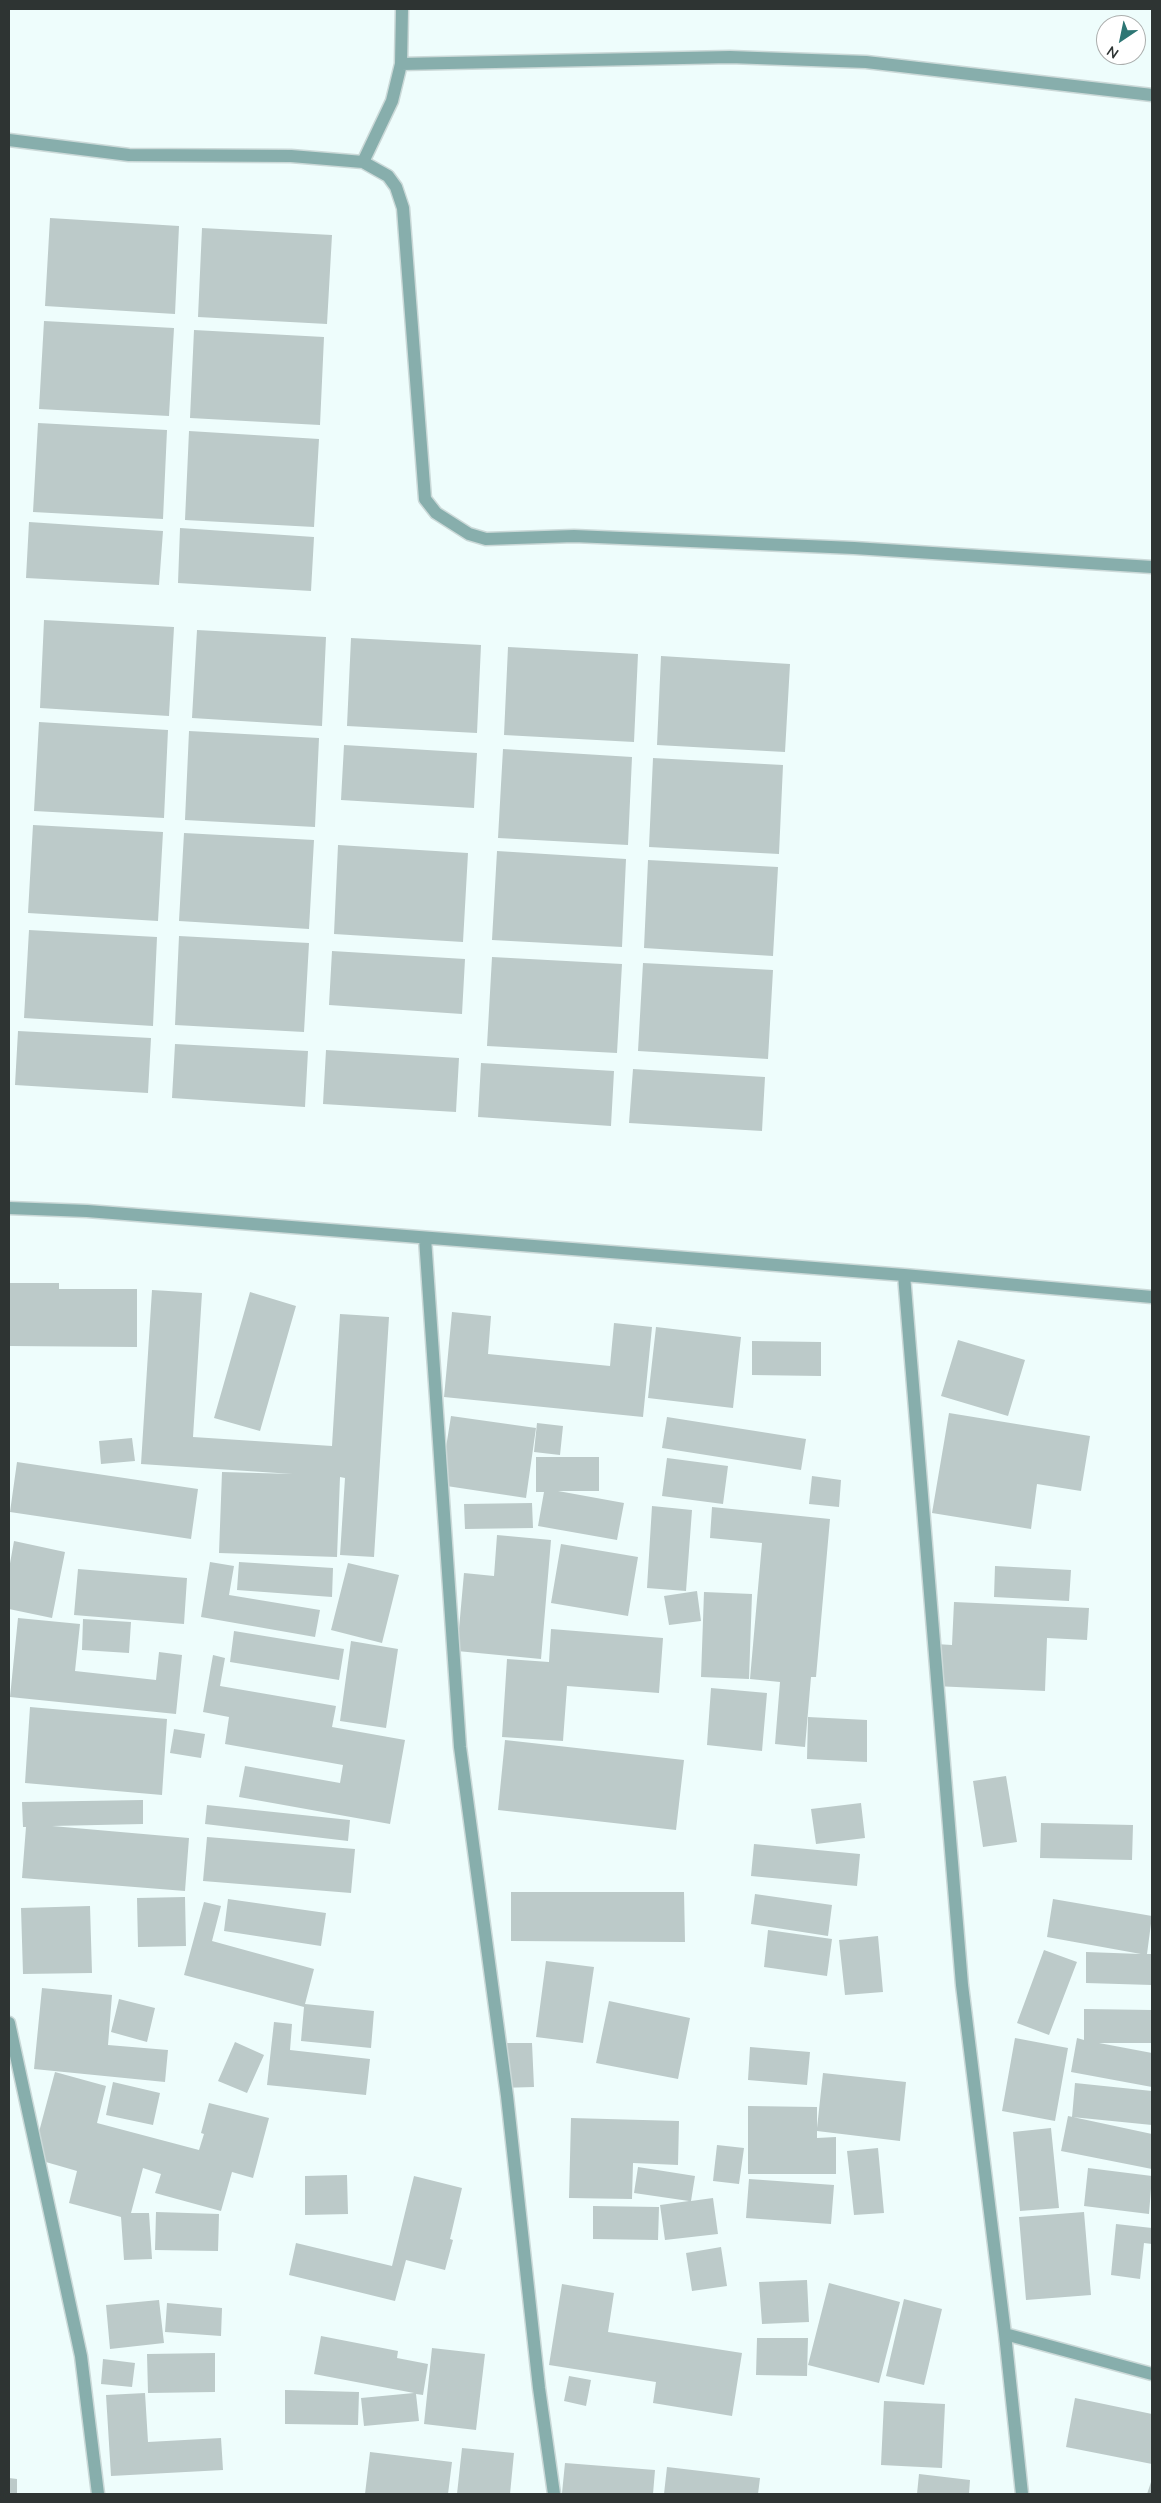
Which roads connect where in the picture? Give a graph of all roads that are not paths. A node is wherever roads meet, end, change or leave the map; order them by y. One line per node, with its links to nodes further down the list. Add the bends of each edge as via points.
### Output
1 (402, 9): 2 (street)
2 (401, 64): 3 (street, via 730,57 866,62); 5 (street, via 392,101)
3 (1152, 95)
4 (9, 140): 5 (street, via 128,155 291,156)
5 (363, 162): 6 (street, via 388,176 403,208 425,499 436,512 469,534 486,539 574,536 854,548)
6 (1152, 567)
7 (9, 1208): 8 (street, via 87,1211)
8 (424, 1238): 9 (street); 15 (street, via 460,1747 507,2096)
9 (904, 1275): 10 (street); 12 (street, via 962,1986)
10 (1152, 1297)
11 (9, 2023): 14 (street, via 81,2356)
12 (1005, 2334): 13 (street); 16 (street)
13 (1152, 2374)
14 (98, 2494)
15 (554, 2494)
16 (1022, 2494)

